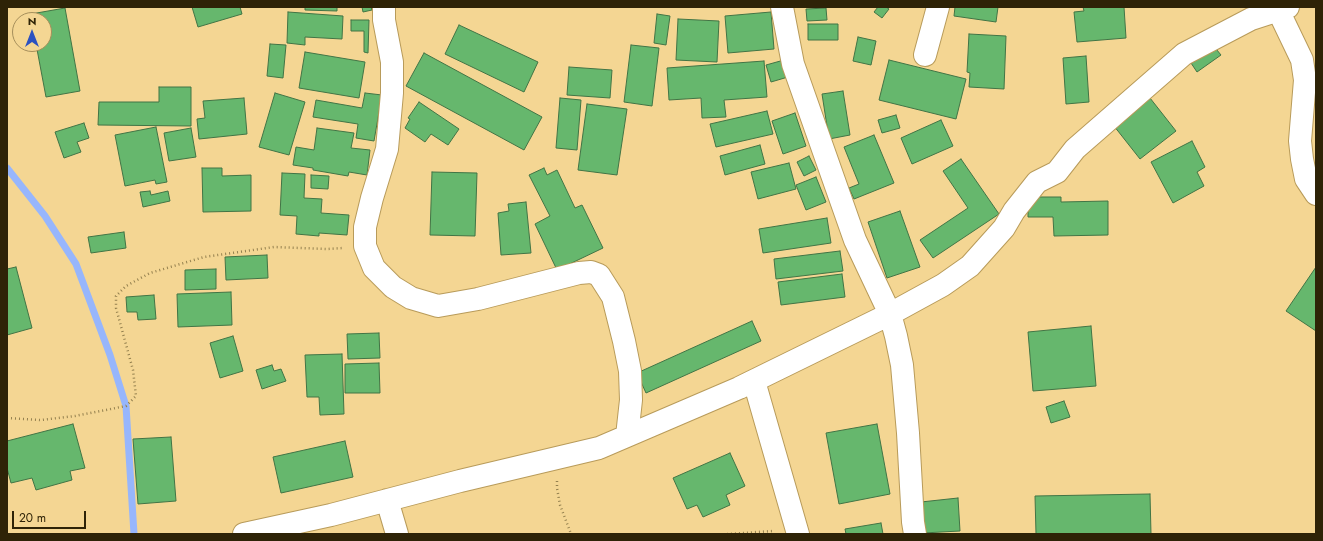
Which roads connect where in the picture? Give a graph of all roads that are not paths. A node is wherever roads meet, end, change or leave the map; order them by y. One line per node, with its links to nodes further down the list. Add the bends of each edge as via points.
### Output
1 (384, 7): 9 (street, via 392,62 392,93 387,149 365,227 365,246 374,268 393,287 411,298 438,306 478,299 579,273 591,272 599,275 613,297 630,371 631,400)
2 (782, 7): 7 (street, via 795,71 855,240)
3 (938, 7): 5 (street)
4 (1283, 8): 6 (street, via 1302,60 1305,80 1300,142 1306,178); 7 (street, via 1251,19 1184,54 1075,149 1057,172 1037,182 1004,228 970,266)
5 (925, 55)
6 (1316, 194)
7 (890, 314): 8 (street); 14 (street, via 902,365)
8 (754, 381): 9 (street); 11 (street)
9 (627, 436): 10 (street, via 599,448)
10 (387, 500): 12 (street); 13 (street)
11 (798, 533)
12 (244, 534)
13 (396, 534)
14 (915, 534)

